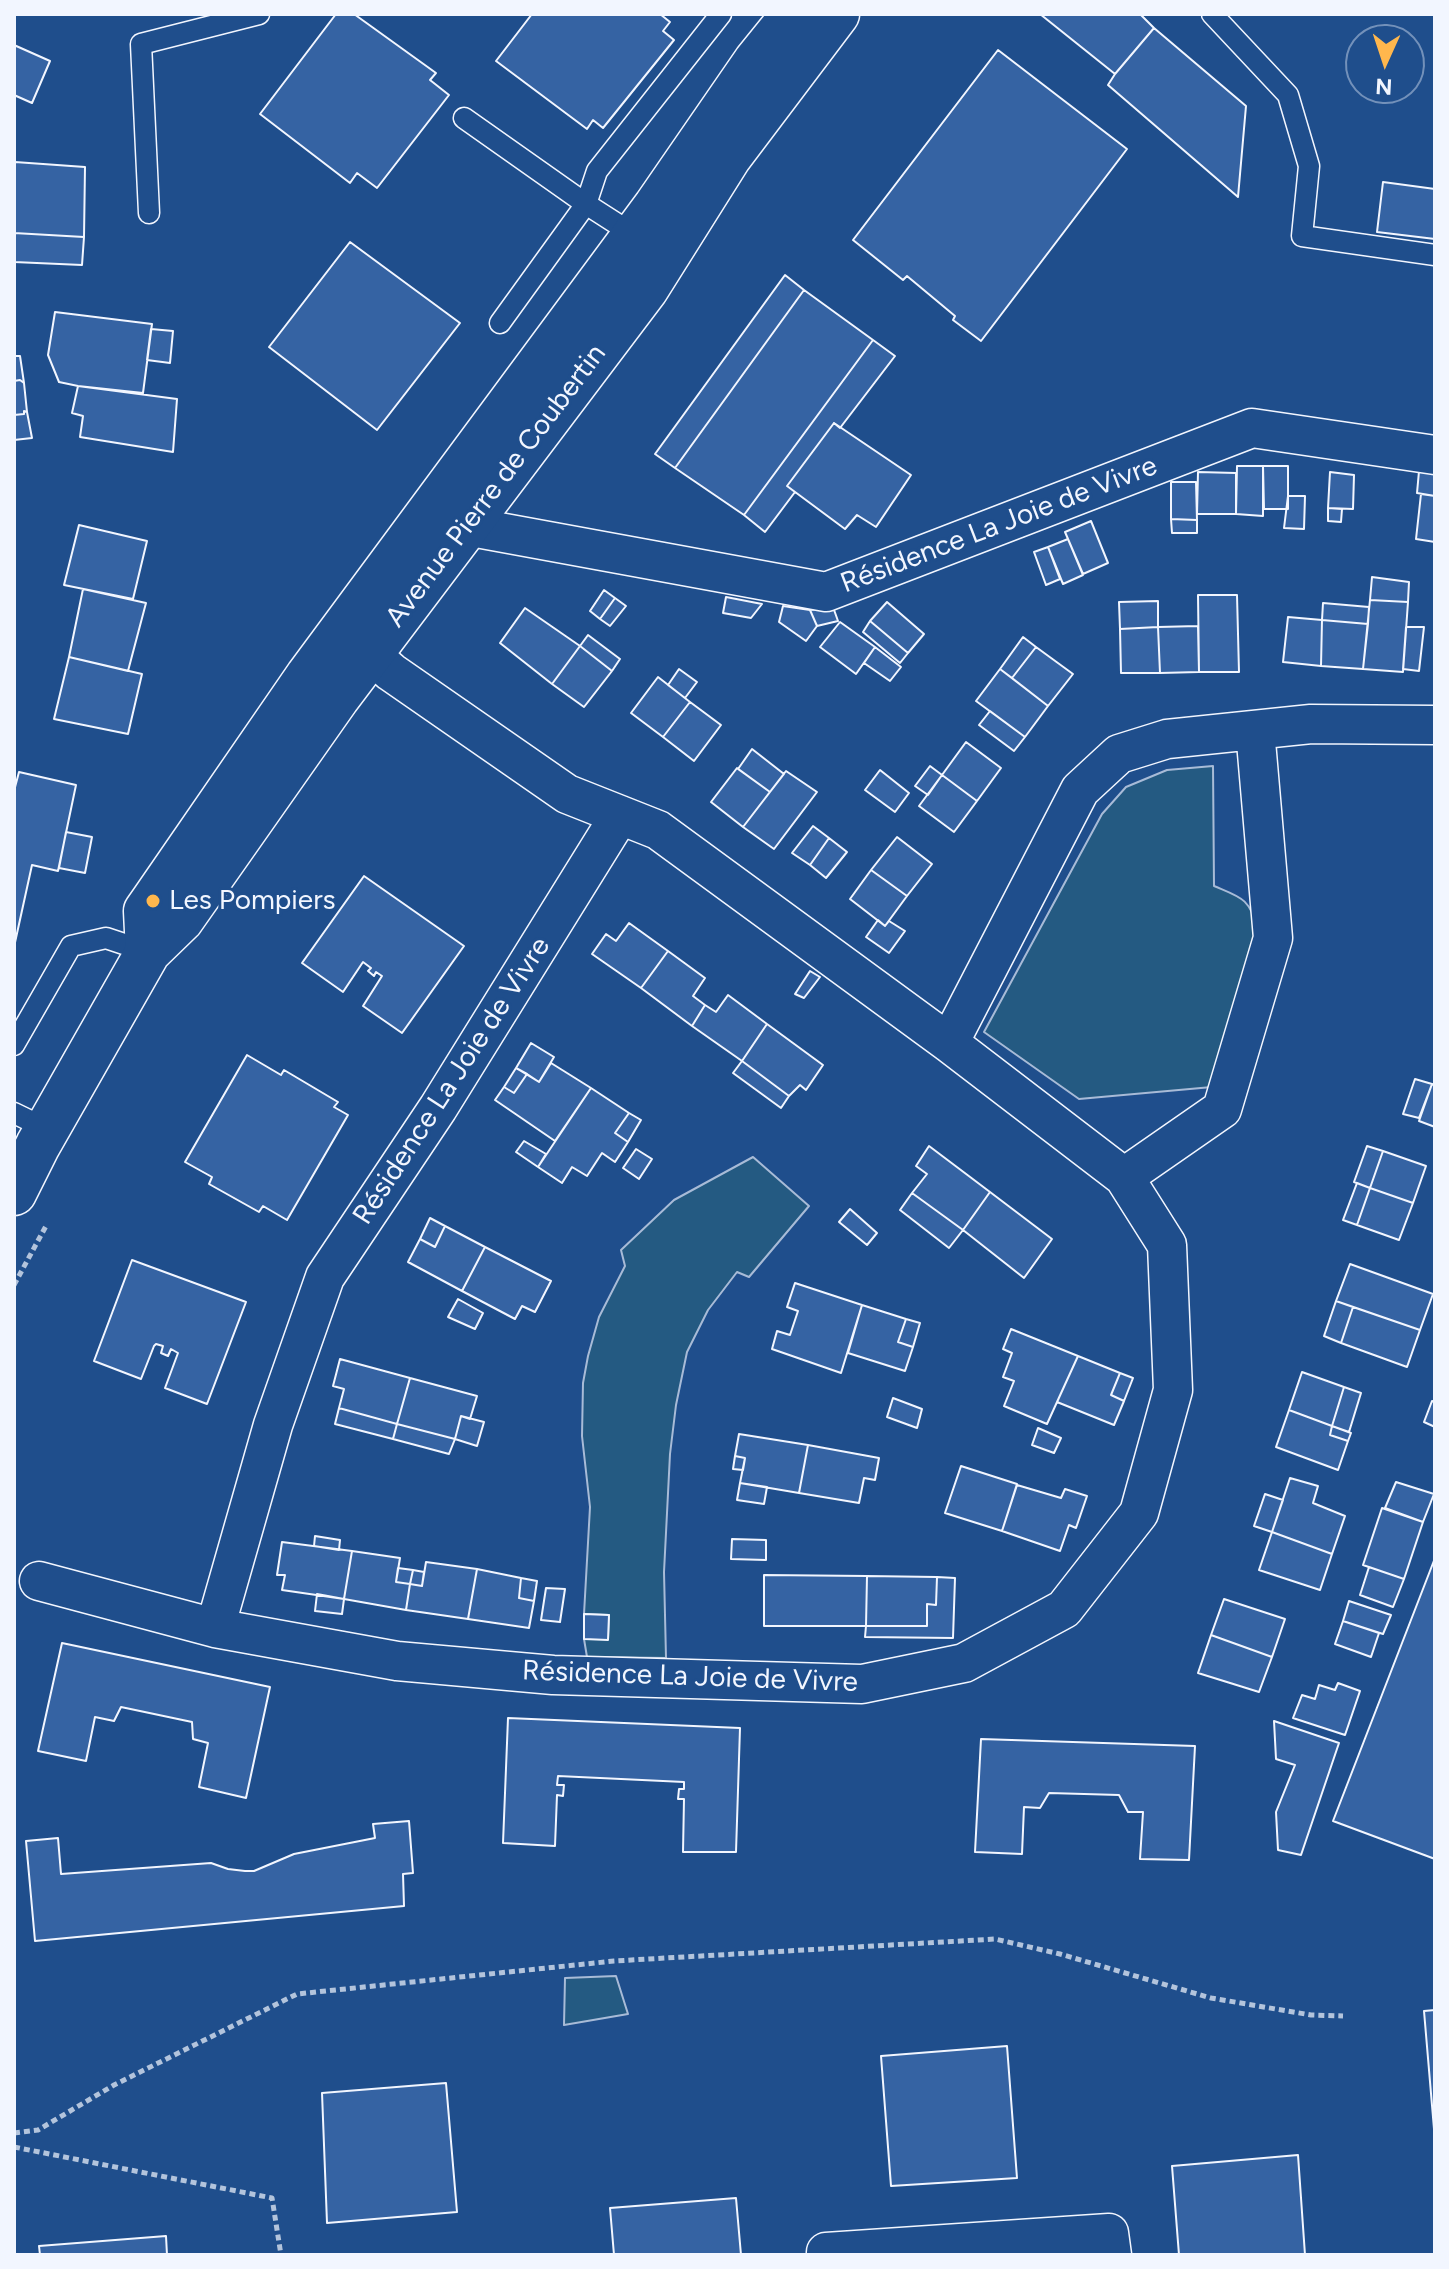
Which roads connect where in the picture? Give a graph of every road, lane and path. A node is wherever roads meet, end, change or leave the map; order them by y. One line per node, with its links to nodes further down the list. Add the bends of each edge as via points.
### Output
1 (259, 14): 8 (lane, via 141,44)
2 (721, 14): 7 (lane, via 597,171)
3 (794, 14): 9 (main road, Avenue Pierre de Coubertin, via 756,61)
4 (837, 14): 9 (main road, Avenue Pierre de Coubertin, via 729,157)
5 (1212, 14): 10 (lane, via 1288,95 1309,166 1302,236)
6 (464, 118): 7 (lane)
7 (586, 204): 9 (lane); 11 (lane)
8 (149, 213)
9 (650, 246): 13 (main road, Avenue Pierre de Coubertin, via 646,289); 14 (main road, Avenue Pierre de Coubertin)
10 (1435, 255)
11 (500, 323)
12 (1435, 455): 13 (street, Résidence La Joie de Vivre, via 1252,428 826,592)
13 (466, 526): 14 (main road, Avenue Pierre de Coubertin)
14 (357, 642): 17 (street, Résidence La Joie de Vivre, via 414,689 567,794); 18 (main road, Avenue Pierre de Coubertin, via 337,698 181,920)
15 (1435, 725): 16 (street, via 1311,724)
16 (1255, 730): 19 (street, via 1167,739 1119,754 1080,790); 22 (street, via 1273,938 1222,1109)
17 (620, 815): 19 (street, Résidence La Joie de Vivre, via 658,830); 27 (street, Résidence La Joie de Vivre, via 438,1108 325,1277 273,1425)
18 (148, 952): 20 (lane, via 106,938 71,946); 21 (main road, Avenue Pierre de Coubertin)
19 (949, 1043): 22 (street, Résidence La Joie de Vivre)
20 (14, 1045)
21 (30, 1121): 23 (main road, Avenue Pierre de Coubertin)
22 (1124, 1177): 27 (street, Résidence La Joie de Vivre, via 1167,1245 1173,1390 1139,1513 1064,1609 964,1663 862,1684 553,1675 397,1661)
23 (14, 1193)
24 (51, 1215): 25 (path)
25 (14, 1285)
26 (39, 1581): 27 (street, Résidence La Joie de Vivre)
27 (215, 1628)
28 (1343, 2016): 29 (path, via 1211,1998 995,1939 614,1961 297,1994 114,2085 38,2130)
29 (14, 2133)
30 (14, 2147): 31 (path, via 272,2198)
31 (281, 2255)
32 (826, 2255): 33 (street, via 1109,2233)
33 (1112, 2255)

